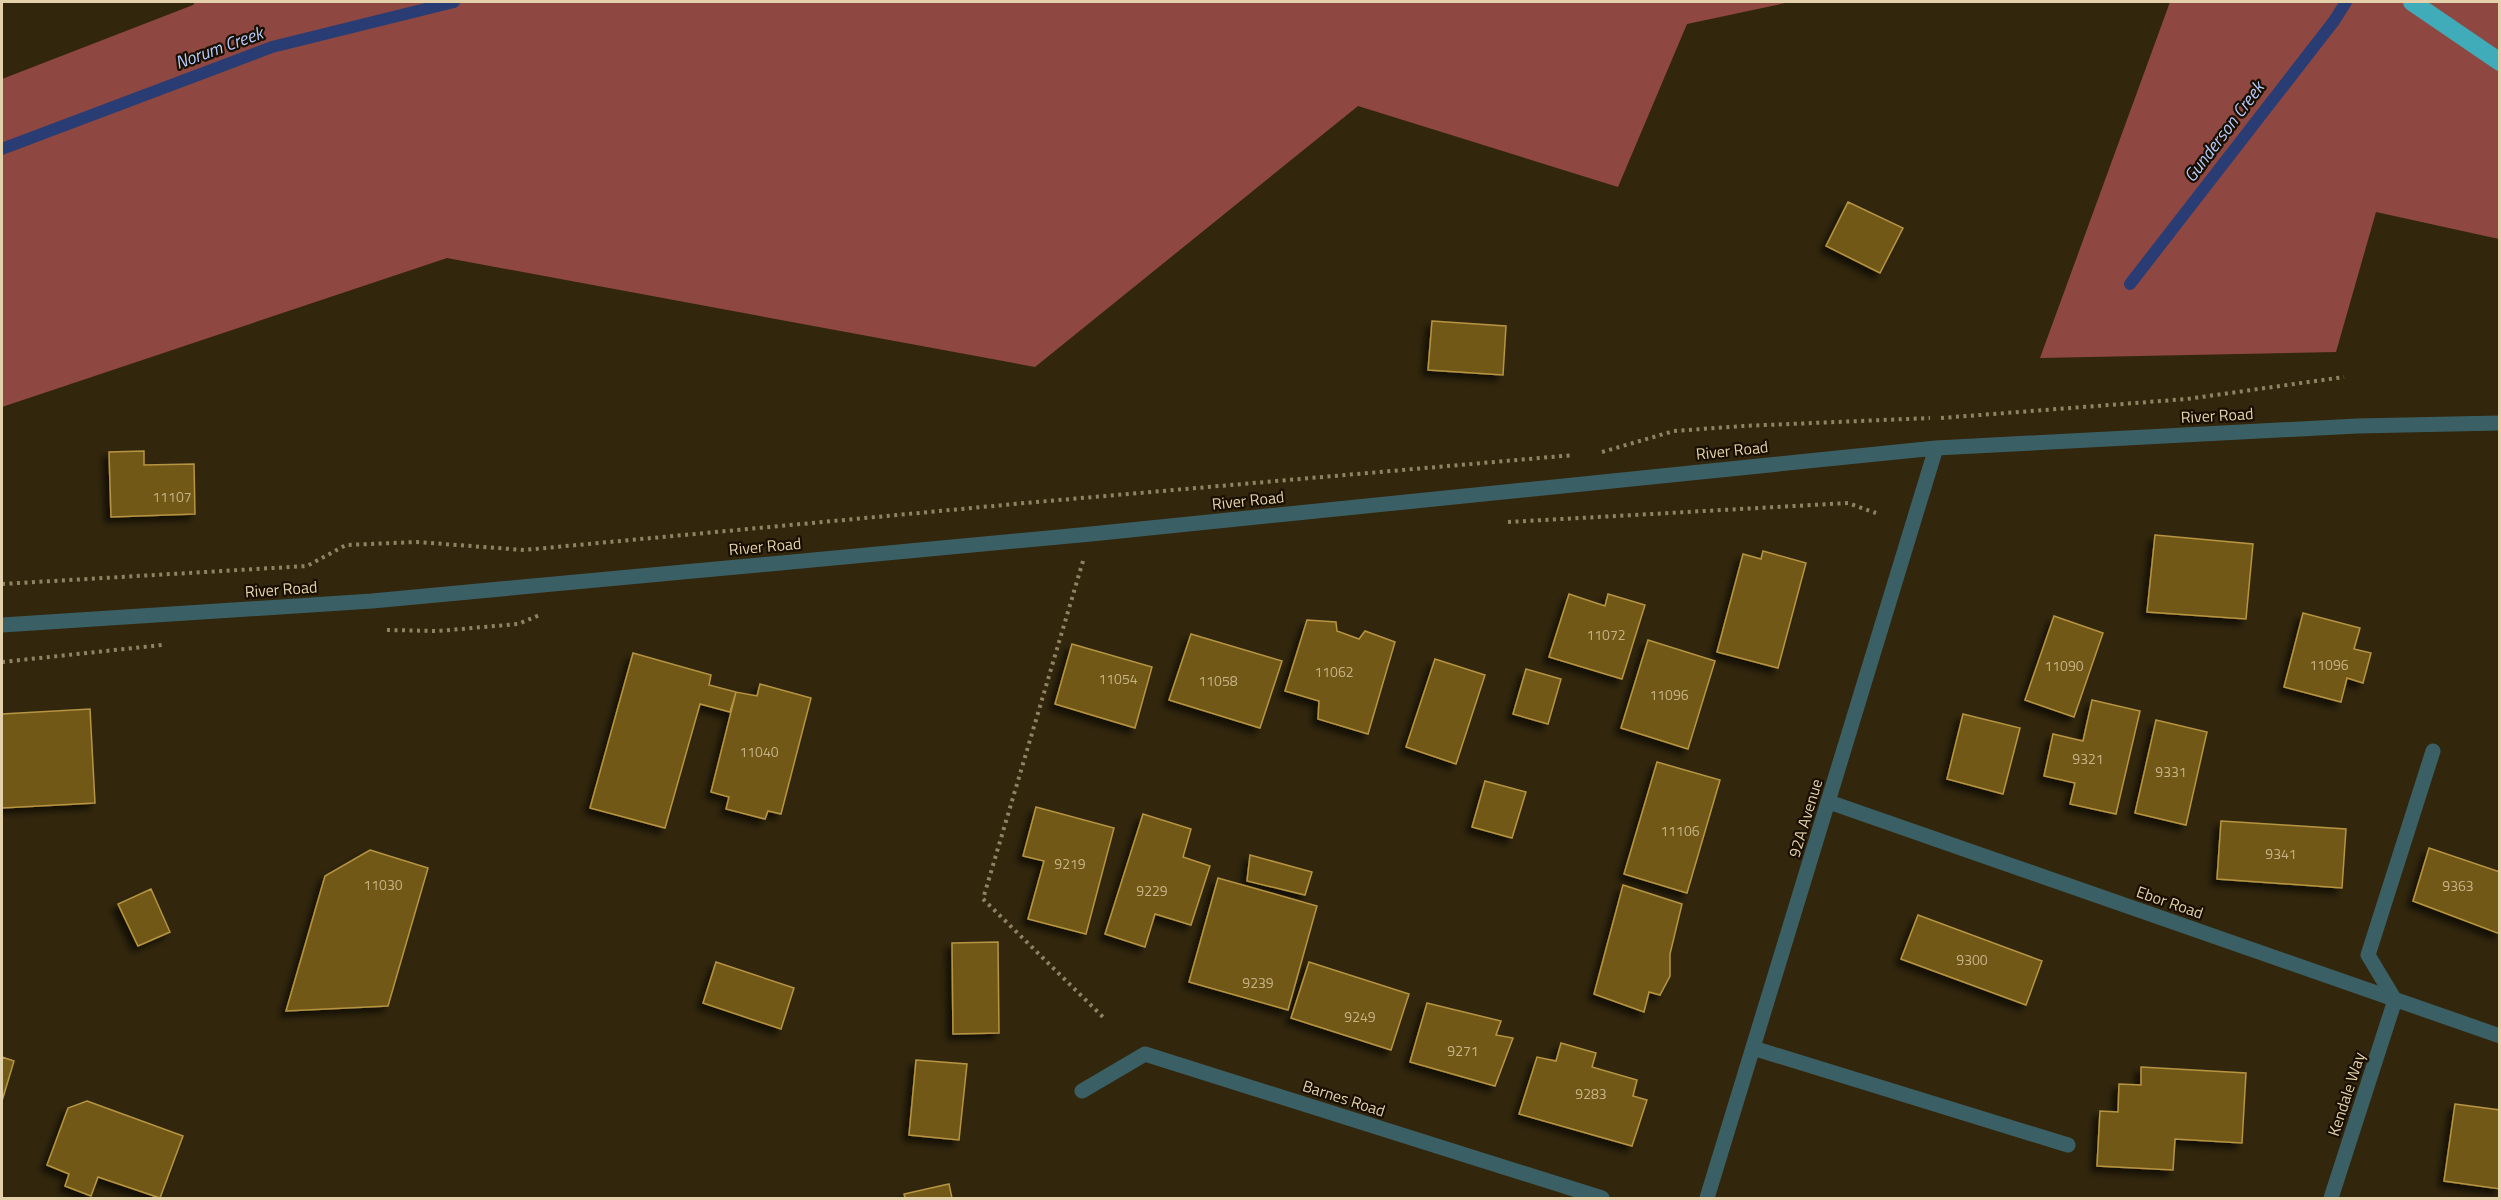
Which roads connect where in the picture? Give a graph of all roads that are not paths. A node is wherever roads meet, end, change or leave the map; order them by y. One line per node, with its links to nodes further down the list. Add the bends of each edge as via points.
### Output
1 (2414, 3): 2 (highway)
2 (2499, 62)
3 (2499, 423): 4 (street, River Road, via 2357,426)
4 (1936, 448): 5 (street, River Road, via 1091,534 372,601); 7 (street, 92A Avenue)
5 (2, 625)
6 (2433, 751): 8 (street, via 2368,955)
7 (1829, 802): 8 (street, Ebor Road); 10 (street, 92A Avenue)
8 (2395, 1000): 9 (street, Ebor Road); 15 (street, Kendale Way)
9 (2499, 1036)
10 (1753, 1048): 12 (street); 14 (street, 92A Avenue)
11 (1082, 1091): 13 (street, Barnes Road, via 1145,1054)
12 (2068, 1145)
13 (1602, 1198)
14 (1707, 1198)
15 (2331, 1198)

